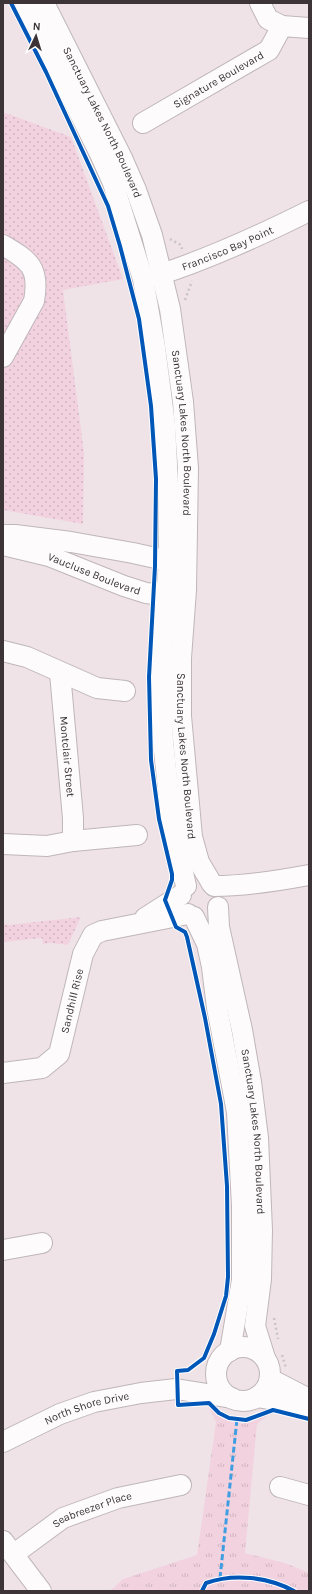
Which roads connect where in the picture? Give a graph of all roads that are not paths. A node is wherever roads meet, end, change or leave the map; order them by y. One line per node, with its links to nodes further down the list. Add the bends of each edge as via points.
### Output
1 (25, 3): 9 (street, Sanctuary Lakes North Boulevard, via 100,154)
2 (44, 3): 9 (street, Sanctuary Lakes North Boulevard, via 131,177 152,235)
3 (260, 3): 4 (street, via 268,19)
4 (282, 26): 5 (street); 6 (street, Signature Boulevard, via 269,50)
5 (309, 28)
6 (143, 122)
7 (309, 211): 9 (street, Francisco Bay Point, via 251,240)
8 (3, 245): 10 (street, via 28,261 36,283 34,301)
9 (152, 277): 14 (street, Sanctuary Lakes North Boulevard, via 170,309 186,435 188,468)
10 (3, 357)
11 (3, 536): 13 (street, Vaucluse Boulevard, via 15,535 71,542)
12 (3, 544): 15 (street, Vaucluse Boulevard, via 49,556)
13 (132, 553): 14 (street, Vaucluse Boulevard); 15 (street, via 125,562 122,576)
14 (178, 562): 16 (street, Sanctuary Lakes North Boulevard)
15 (124, 586): 16 (street, Vaucluse Boulevard, via 154,594)
16 (177, 590): 24 (street, Sanctuary Lakes North Boulevard, via 162,651 161,700 171,817); 25 (street, Sanctuary Lakes North Boulevard, via 180,687 192,837 201,866)
17 (3, 651): 18 (street, via 27,657)
18 (60, 673): 19 (street, via 97,688); 21 (street, Montclair Street)
19 (125, 691)
20 (137, 835): 21 (street)
21 (73, 841): 22 (street, via 47,846)
22 (3, 844)
23 (309, 874): 25 (street, via 273,882 231,886)
24 (184, 890): 25 (street, via 196,880 208,881); 26 (street, via 182,905); 27 (street, Sandhill Rise)
25 (216, 895): 26 (street, via 215,911 205,918); 31 (street, Sanctuary Lakes North Boulevard, via 219,927 252,1082 262,1230 261,1279 256,1326)
26 (191, 915): 27 (street, Sandhill Rise); 32 (street, Sanctuary Lakes North Boulevard, via 207,944 237,1112 242,1206 242,1280)
27 (137, 924): 28 (street, Sandhill Rise, via 93,935 83,954 59,1054 42,1068)
28 (3, 1073)
29 (42, 1243): 30 (street)
30 (3, 1250)
31 (272, 1353): 32 (street, via 237,1348); 33 (street, Sanctuary Lakes North Boulevard, via 270,1372)
32 (225, 1357): 34 (street, North Shore Drive, via 209,1376); 36 (street, Sanctuary Lakes North Boulevard, via 217,1370 218,1383 225,1394)
33 (278, 1374): 35 (street); 37 (street)
34 (176, 1389): 36 (street, North Shore Drive); 39 (street, North Shore Drive, via 94,1402 60,1414)
35 (257, 1397): 36 (street, North Shore Drive, via 240,1401); 38 (street, North Shore Drive)
36 (232, 1398)
37 (309, 1399)
38 (309, 1406)
39 (3, 1442)
40 (181, 1485): 43 (street, Seabreezer Place, via 118,1498 63,1518)
41 (280, 1487): 42 (street)
42 (309, 1495)
43 (8, 1548): 44 (street)
44 (41, 1591)

